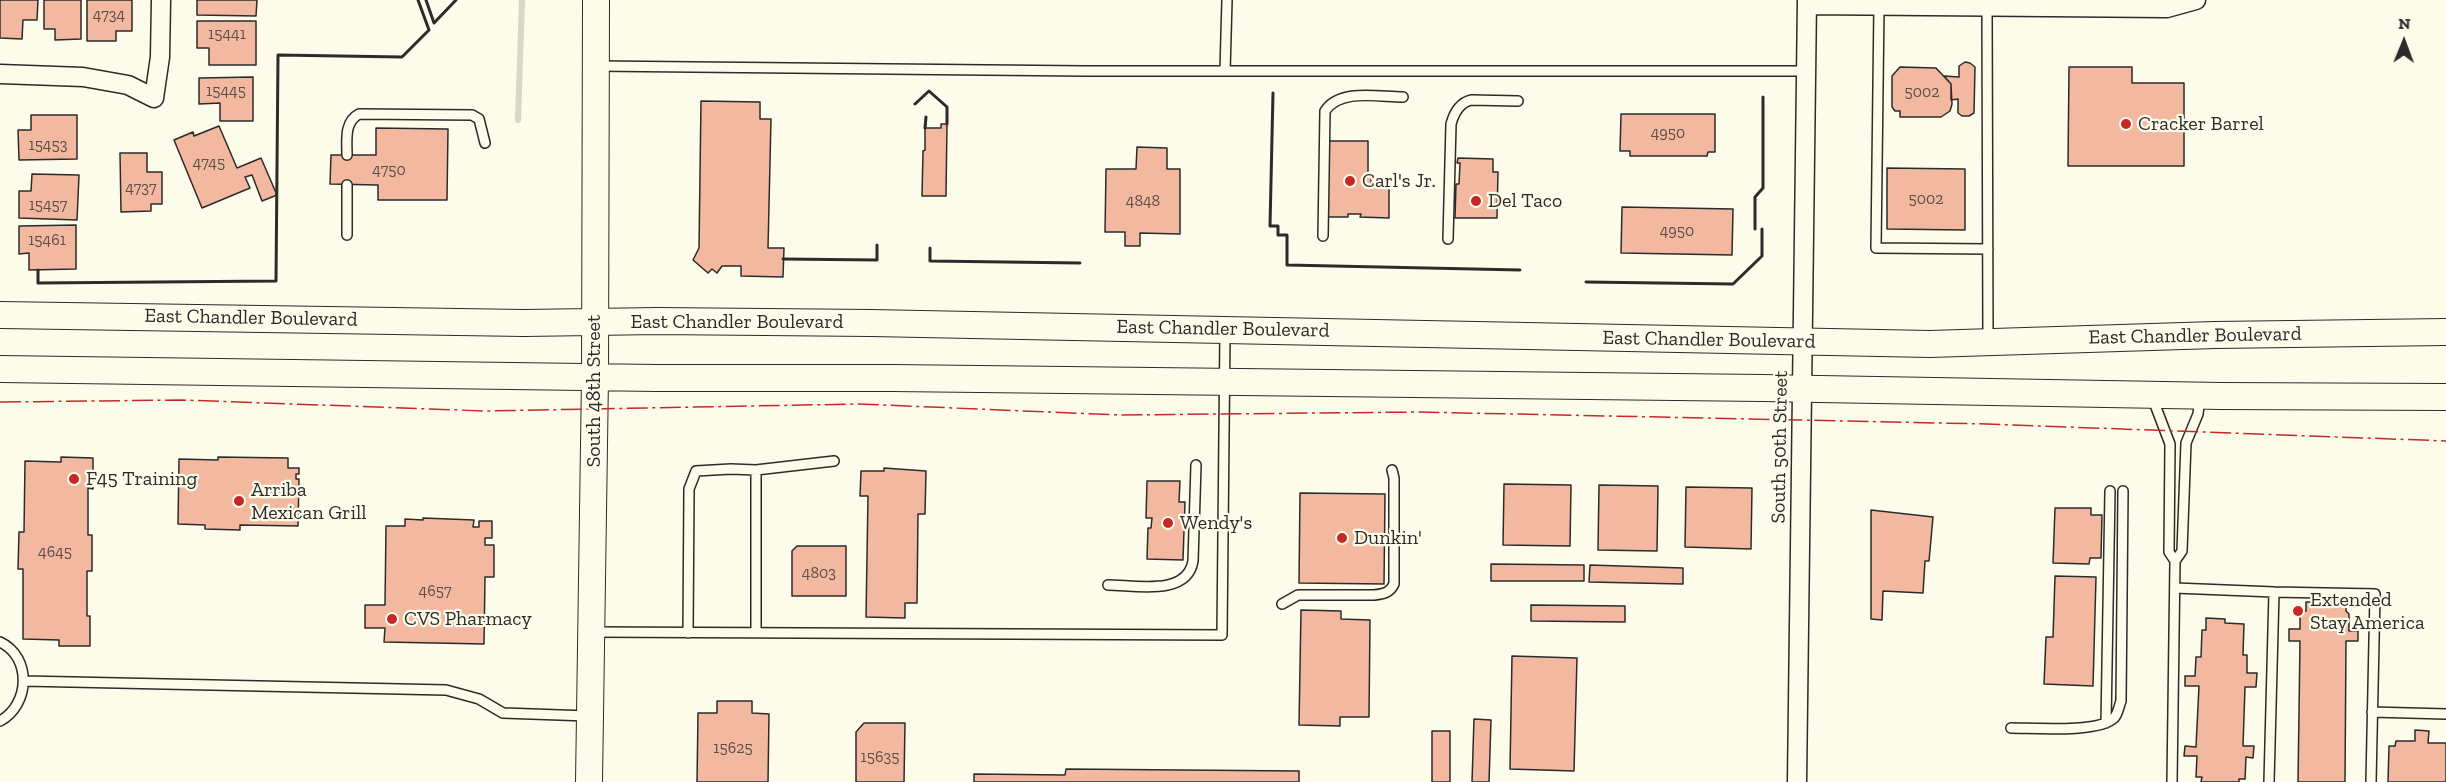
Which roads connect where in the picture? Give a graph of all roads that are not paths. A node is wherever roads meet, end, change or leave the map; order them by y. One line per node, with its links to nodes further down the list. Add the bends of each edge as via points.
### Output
1 (161, 0): 11 (street, via 160,57 154,98 128,85 83,77)
2 (596, 0): 8 (main road, South 48th Street)
3 (1227, 0): 9 (lane)
4 (2196, 0): 7 (street, South 50th Street, via 2167,9)
5 (1807, 3): 6 (street, South 50th Street); 10 (street, South 50th Street)
6 (1879, 6): 7 (street, South 50th Street); 20 (lane, via 1876,248)
7 (1987, 7): 20 (lane)
8 (596, 66): 9 (lane); 22 (main road, South 48th Street)
9 (1226, 71): 10 (lane)
10 (1806, 71): 25 (street, South 50th Street)
11 (0, 74)
12 (1403, 97): 18 (lane, via 1344,96 1331,102 1325,111)
13 (1518, 101): 19 (lane, via 1471,100 1454,114)
14 (485, 143): 15 (lane, via 479,119 472,115 359,114 348,126)
15 (347, 155)
16 (347, 185): 17 (lane)
17 (346, 235)
18 (1323, 236)
19 (1448, 239)
20 (1988, 249): 26 (lane)
21 (0, 315): 22 (main road, East Chandler Boulevard)
22 (594, 322): 23 (main road, East Chandler Boulevard); 28 (main road, South 48th Street)
23 (1226, 329): 25 (main road, East Chandler Boulevard); 29 (lane)
24 (2446, 332): 26 (main road, East Chandler Boulevard)
25 (1804, 342): 26 (main road, East Chandler Boulevard); 30 (street, South 50th Street)
26 (1988, 342)
27 (0, 369): 28 (main road)
28 (595, 377): 29 (main road); 47 (main road, South 48th Street)
29 (1224, 382): 30 (main road); 49 (lane, via 1222,635)
30 (1804, 389): 31 (main road); 59 (street, South 50th Street)
31 (2151, 395): 32 (main road); 40 (lane, via 2170,444)
32 (2200, 396): 33 (main road); 41 (lane, via 2198,414 2186,443)
33 (2446, 397)
34 (834, 461): 36 (lane)
35 (1196, 465): 43 (lane, via 1192,569 1174,584)
36 (756, 470): 48 (lane, via 696,471 689,489); 49 (lane)
37 (1392, 470): 46 (lane, via 1391,590 1374,595 1298,595)
38 (2110, 491): 56 (lane)
39 (2123, 491): 56 (lane, via 2121,700 2113,720)
40 (2169, 504): 41 (lane); 42 (lane, via 2169,552)
41 (2184, 505): 42 (lane, via 2182,551)
42 (2175, 561): 44 (lane)
43 (1108, 585)
44 (2175, 588): 45 (lane); 60 (lane)
45 (2274, 591): 52 (lane, via 2375,594); 61 (lane)
46 (1282, 604)
47 (591, 632): 48 (lane); 54 (main road, South 48th Street)
48 (688, 633): 49 (lane)
49 (756, 633)
50 (0, 642): 51 (lane, via 15,654)
51 (24, 681): 54 (lane, via 446,690 479,699 503,713); 55 (lane, via 15,708)
52 (2372, 712): 53 (lane); 62 (lane)
53 (2446, 714)
54 (590, 716): 58 (main road, South 48th Street)
55 (0, 721)
56 (2106, 723): 57 (lane)
57 (2010, 728)
58 (589, 782)
59 (1797, 782)
60 (2172, 782)
61 (2269, 782)
62 (2371, 782)

